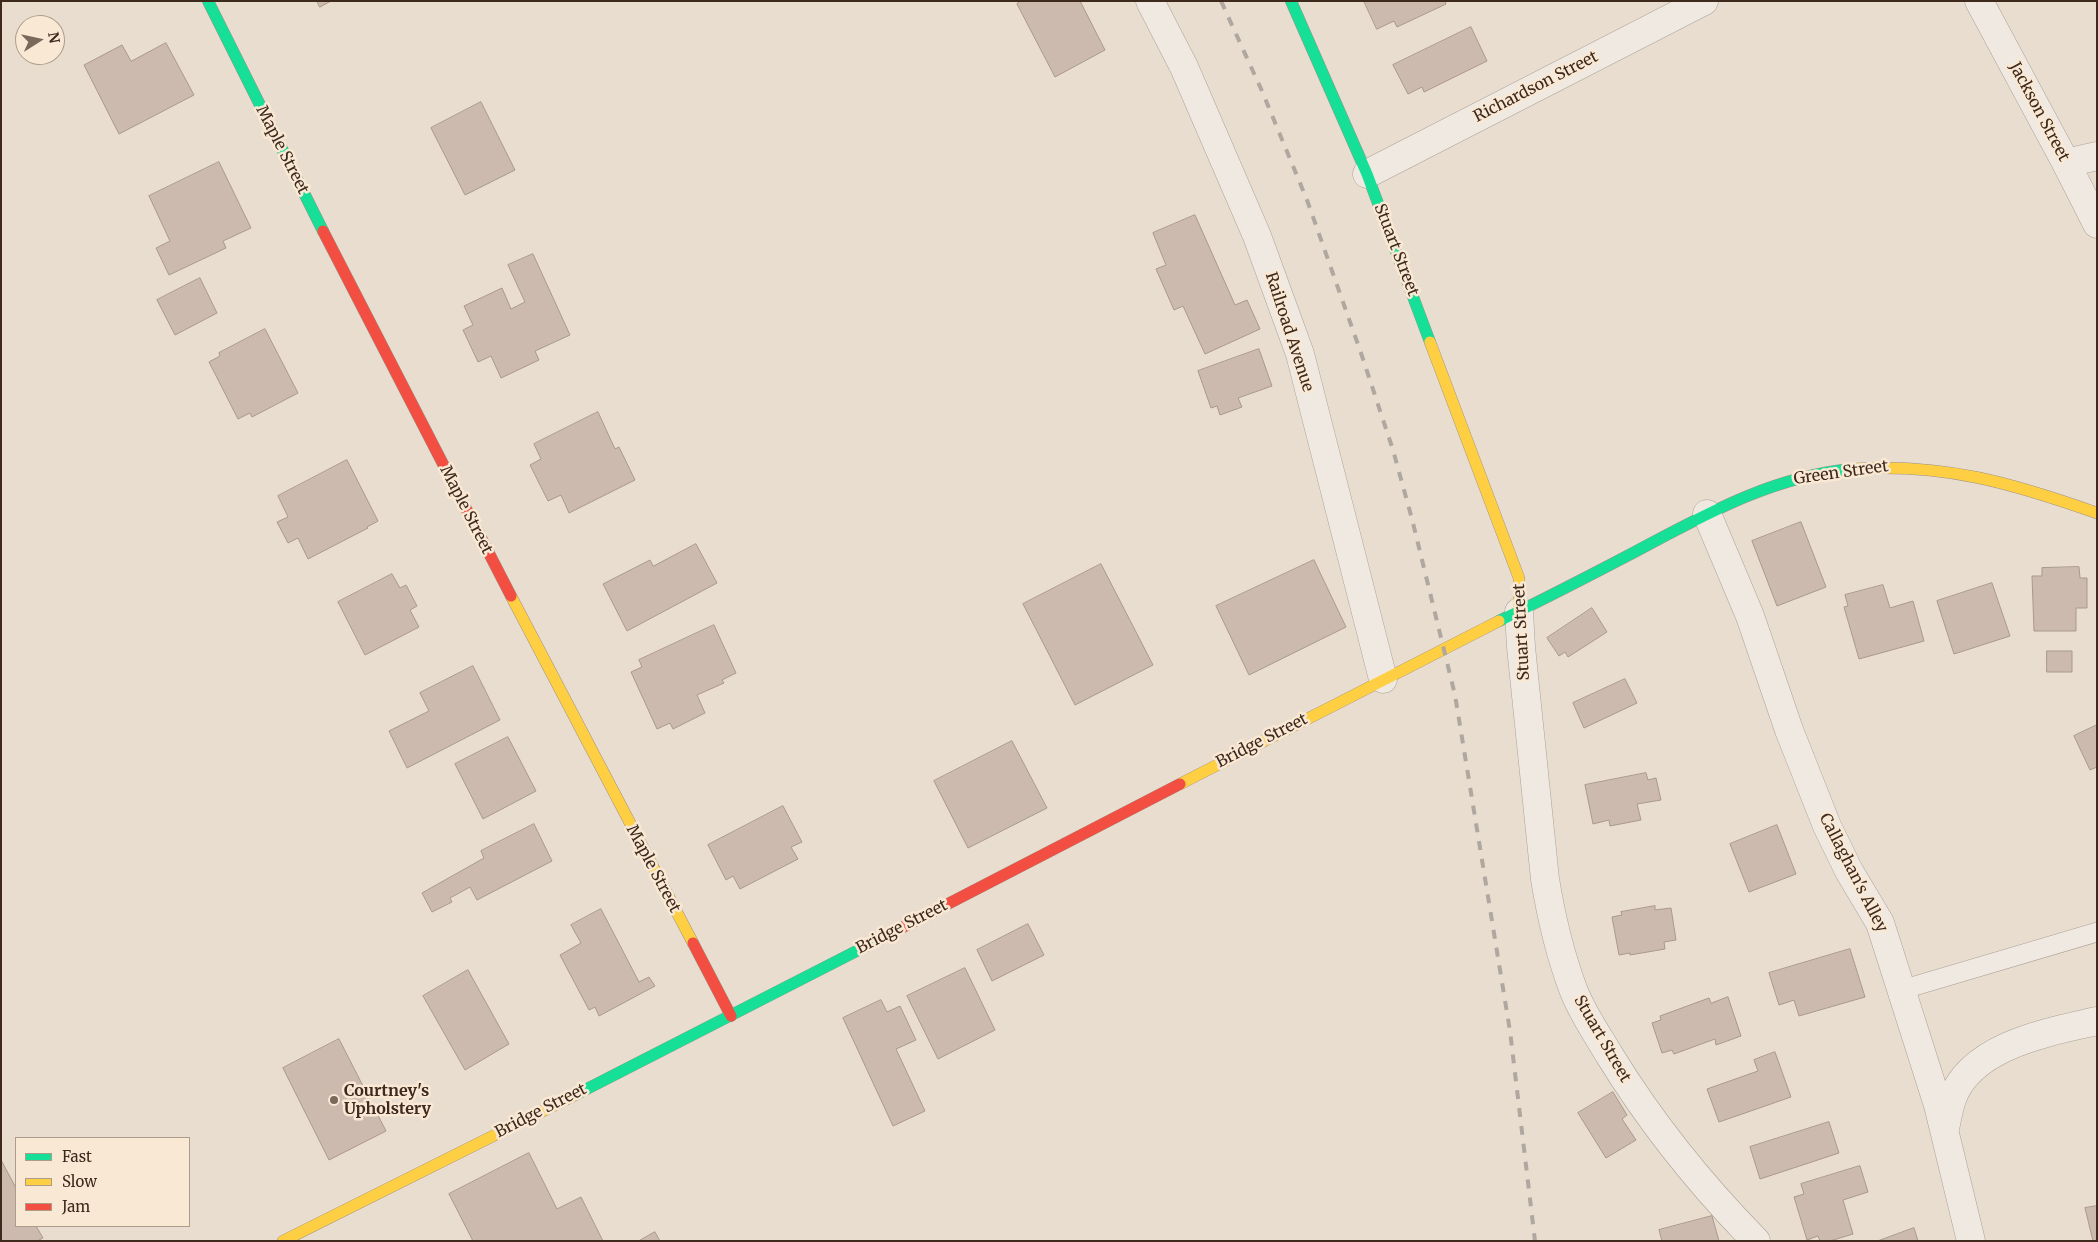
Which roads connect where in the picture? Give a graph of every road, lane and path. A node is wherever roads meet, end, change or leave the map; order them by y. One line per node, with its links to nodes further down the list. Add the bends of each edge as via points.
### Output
1 (208, 1): 16 (street, Maple Street, via 514,603)
2 (1150, 1): 13 (street, Railroad Avenue, via 1184,67 1253,227 1300,354)
3 (1291, 1): 8 (street, Stuart Street)
4 (1704, 1): 8 (street, Richardson Street)
5 (1979, 1): 7 (street, Jackson Street)
6 (2097, 156): 7 (street)
7 (2066, 163): 9 (street, Jackson Street)
8 (1368, 174): 12 (street, Stuart Street, via 1519,578)
9 (2097, 224)
10 (2097, 513): 11 (street, Green Street, via 1972,475 1892,465 1789,480)
11 (1708, 514): 12 (street, Green Street); 15 (street, Callaghan's Alley, via 1750,616 1789,730 1827,826 1880,922)
12 (1520, 612): 13 (street, Bridge Street); 20 (street, Stuart Street, via 1546,878 1551,911 1573,990 1592,1028 1647,1113 1701,1183)
13 (1383, 679): 16 (street, Bridge Street)
14 (2097, 932): 15 (lane)
15 (1901, 990): 18 (street, Callaghan's Alley)
16 (731, 1016): 19 (street, Bridge Street)
17 (2097, 1021): 18 (street, via 2018,1042 1981,1062 1961,1083 1953,1098)
18 (1945, 1129): 21 (street, Callaghan's Alley)
19 (283, 1241)
20 (1756, 1241)
21 (1971, 1241)

